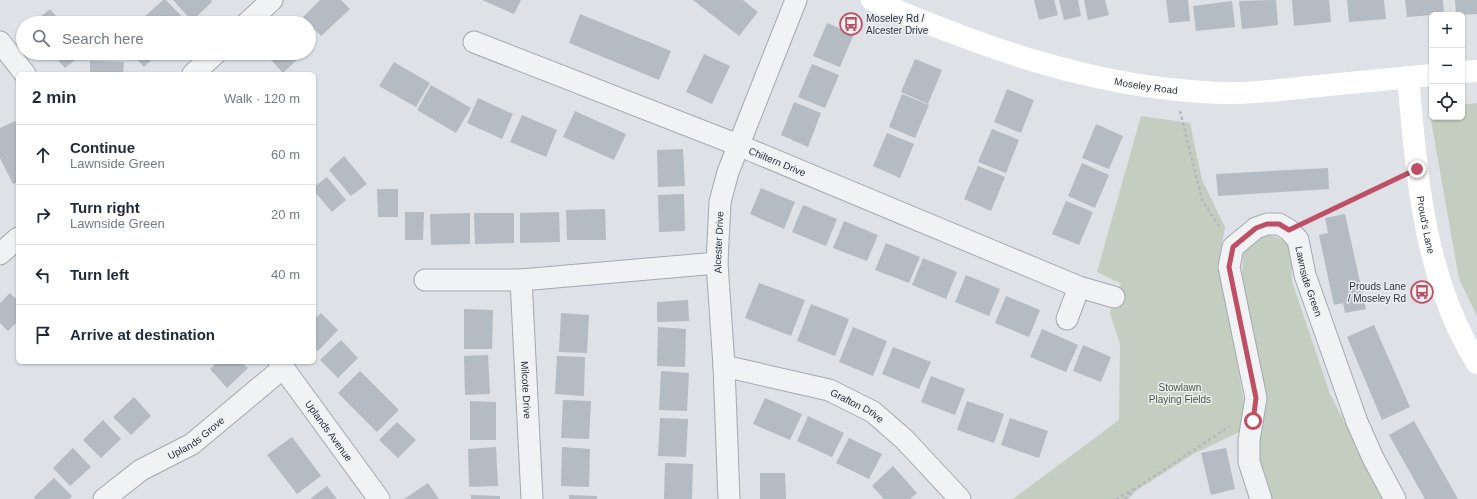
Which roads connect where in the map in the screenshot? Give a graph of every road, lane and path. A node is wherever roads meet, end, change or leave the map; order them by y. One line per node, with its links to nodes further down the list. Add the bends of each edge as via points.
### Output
1 (272, 0): 4 (street)
2 (796, 0): 15 (street, Alcester Drive)
3 (872, 0): 14 (street, Moseley Road, via 1007,54 1116,82)
4 (255, 16)
5 (0, 42): 9 (street)
6 (474, 42): 15 (street, Chiltern Drive)
7 (208, 60): 10 (street)
8 (1477, 71): 11 (street)
9 (23, 72)
10 (195, 72)
11 (1465, 72)
12 (1429, 75): 13 (street, Moseley Road)
13 (1408, 77): 14 (street, Moseley Road, via 1254,93); 16 (street, Proud's Lane)
14 (1175, 89): 19 (path, via 1202,200)
15 (738, 145): 21 (street, Alcester Drive, via 720,202); 24 (street, Chiltern Drive)
16 (1417, 169): 17 (path); 27 (street, Proud's Lane, via 1429,246 1444,291)
17 (1289, 230): 19 (street, via 1279,224 1267,224 1256,228); 40 (street, Lawnside Green, via 1298,240 1305,275 1357,422)
18 (16, 240): 20 (street)
19 (1233, 247): 30 (street, via 1229,267 1256,398)
20 (0, 254)
21 (717, 263): 23 (street); 29 (street, Alcester Drive)
22 (425, 280): 23 (street)
23 (522, 280): 34 (street, Milcote Drive)
24 (1079, 286): 25 (street, Chiltern Drive); 26 (street)
25 (1114, 297)
26 (1067, 319)
27 (1477, 363)
28 (281, 365): 32 (street, Uplands Grove, via 192,444 141,470); 33 (street, Uplands Avenue)
29 (724, 366): 35 (street, Alcester Drive); 36 (street, Grafton Drive, via 829,390 873,412 904,439)
30 (1254, 411): 31 (path); 39 (street, via 1249,440 1249,462)
31 (1136, 488): 37 (path); 38 (path)
32 (104, 499)
33 (379, 499)
34 (532, 499)
35 (729, 499)
36 (960, 499)
37 (1116, 499)
38 (1125, 499)
39 (1261, 499)
40 (1395, 499)

